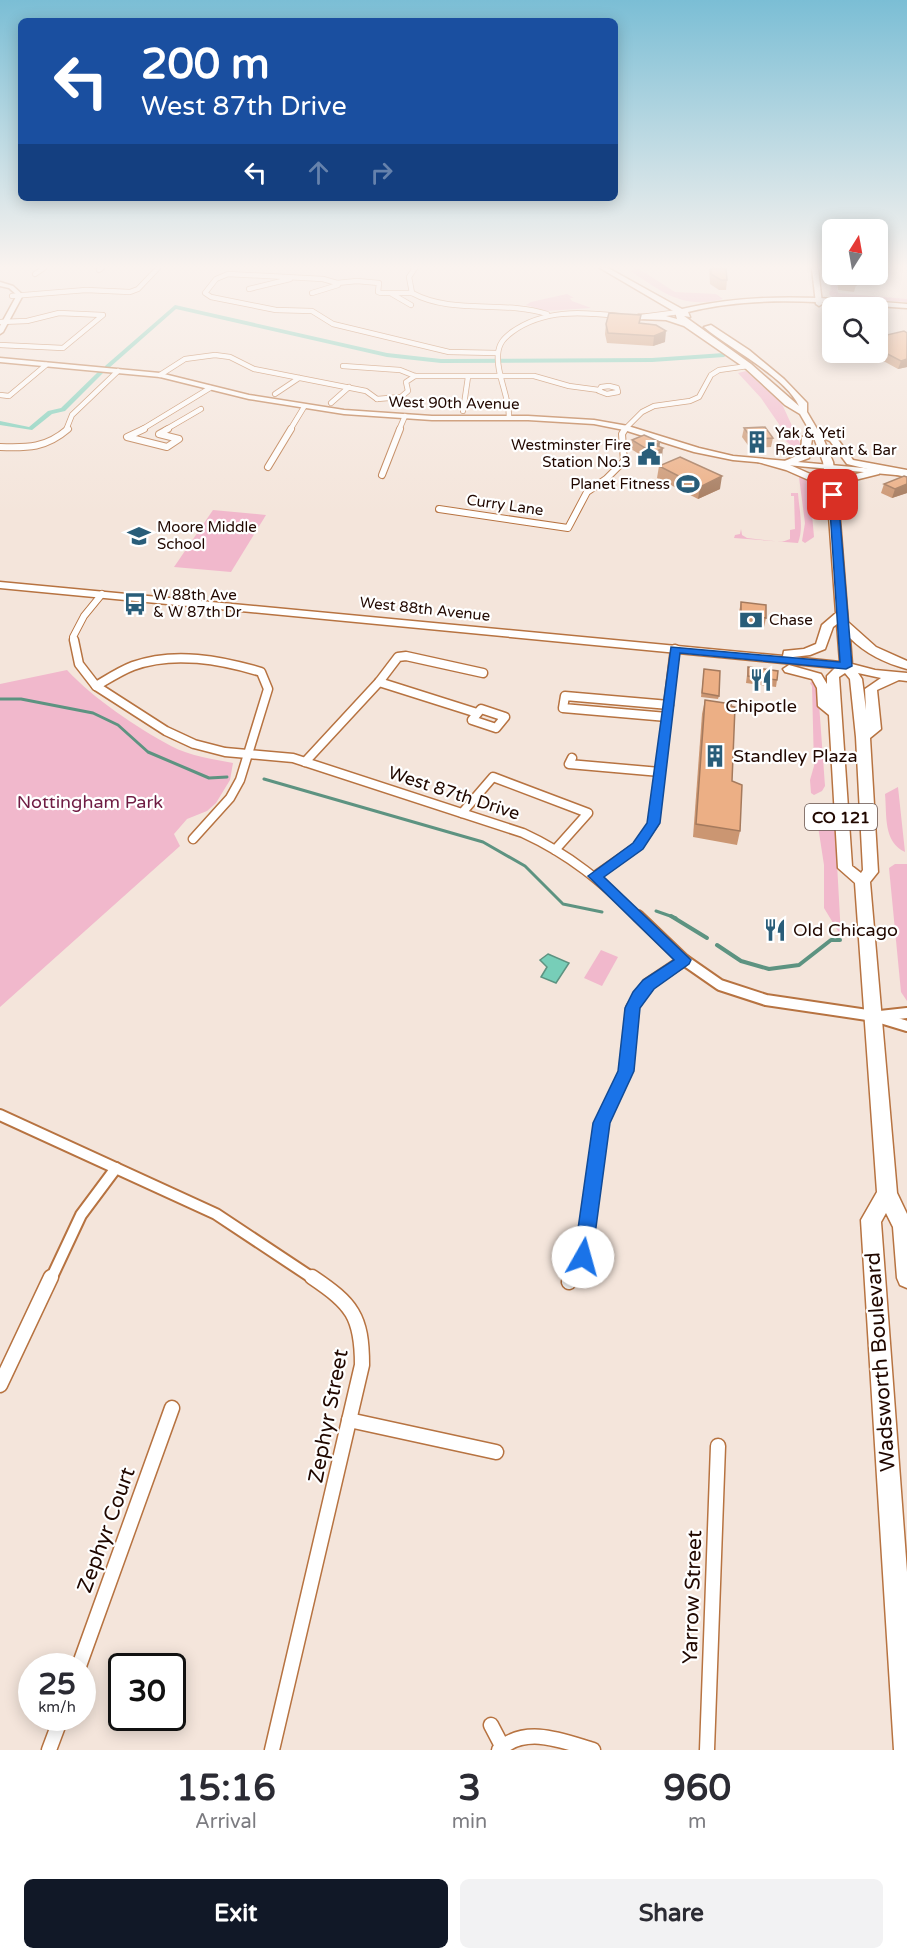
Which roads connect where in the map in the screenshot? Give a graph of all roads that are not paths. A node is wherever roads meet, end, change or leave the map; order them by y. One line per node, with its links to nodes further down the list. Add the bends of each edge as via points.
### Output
1 (439, 350): 5 (street)
2 (498, 350): 5 (street)
3 (724, 350): 9 (main road, CO 121)
4 (745, 350): 26 (main road, CO 121, via 784,381 803,403)
5 (497, 358): 13 (street)
6 (0, 360): 7 (street, West 90th Avenue)
7 (46, 365): 10 (street, West 90th Avenue); 20 (street, via 9,396)
8 (343, 366): 12 (street, via 400,370)
9 (748, 366): 26 (main road, CO 121); 30 (street, via 719,370 711,375 699,397 654,406)
10 (118, 371): 11 (street, West 90th Avenue); 32 (street, via 72,415 68,429 53,441 26,448)
11 (160, 375): 15 (street, via 179,361 207,355 230,357 254,369); 17 (street, West 90th Avenue)
12 (415, 376): 14 (street); 21 (street, via 406,382 408,391 401,397)
13 (502, 376): 14 (street); 18 (street, via 534,376); 29 (street)
14 (468, 377): 25 (street)
15 (298, 378): 16 (street); 19 (street)
16 (349, 387): 21 (street, via 366,391); 22 (street)
17 (210, 388): 23 (street, West 90th Avenue); 24 (street, via 127,437 167,447 179,439 159,434)
18 (599, 390)
19 (275, 394)
20 (0, 395)
21 (377, 399): 27 (street)
22 (331, 403)
23 (304, 407): 27 (street, West 90th Avenue); 35 (street)
24 (201, 409)
25 (463, 411)
26 (803, 412): 31 (main road, CO 121)
27 (367, 414): 28 (street, West 90th Avenue)
28 (405, 416): 29 (street, West 90th Avenue); 39 (street)
29 (509, 417): 30 (street, West 90th Avenue)
30 (625, 428): 33 (street, West 90th Avenue, via 706,453); 41 (street, Curry Lane, via 621,443 624,461 587,492 568,528)
31 (816, 434): 34 (main road, via 805,441 806,456); 36 (main road, CO 121); 38 (main road, via 833,439 850,462)
32 (0, 447)
33 (762, 462): 34 (street, West 90th Avenue); 40 (main road, via 789,468)
34 (784, 464): 36 (street, West 90th Avenue)
35 (268, 467)
36 (830, 468): 37 (street, West 90th Avenue); 40 (main road, Wadsworth Boulevard / CO 121)
37 (879, 472): 38 (street, West 90th Avenue); 40 (main road, via 849,478)
38 (907, 474)
39 (382, 475)
40 (833, 491): 44 (main road, Wadsworth Boulevard / CO 121)
41 (439, 509)
42 (0, 585): 43 (main road, West 88th Avenue)
43 (102, 594): 45 (main road, West 88th Avenue); 52 (street, West 87th Drive, via 73,637 79,664)
44 (843, 619): 46 (main road, via 828,625 821,646); 47 (main road, via 855,638 876,654); 48 (main road, Wadsworth Boulevard / CO 121)
45 (675, 649): 46 (main road, West 88th Avenue); 53 (street)
46 (767, 658): 48 (main road, West 88th Avenue); 55 (main road, via 817,677 823,688 824,706)
47 (907, 665): 48 (main road, West 88th Avenue)
48 (846, 666): 50 (main road, West 88th Avenue); 55 (main road, CO 121, via 833,676); 57 (main road, Wadsworth Boulevard / CO 121, via 856,679)
49 (483, 673): 51 (street, via 403,656 395,658)
50 (907, 680): 57 (main road, via 881,682 871,689 873,729)
51 (379, 682): 54 (street); 60 (street)
52 (96, 686): 58 (street, West 87th Drive, via 166,731 194,744); 58 (street, via 134,665 168,657 237,663 261,672 268,689)
53 (669, 705): 56 (street); 56 (street, via 565,696 563,708)
54 (477, 713)
55 (835, 713): 66 (main road, CO 121, via 845,868)
56 (667, 717): 61 (street)
57 (864, 737): 66 (main road, Wadsworth Boulevard / CO 121, via 870,872)
58 (249, 754): 60 (street, West 87th Drive); 63 (street, via 230,798)
59 (572, 758): 61 (street, via 569,764)
60 (305, 762): 62 (street, West 87th Drive)
61 (660, 772): 65 (street, via 654,823 638,846)
62 (462, 813): 64 (street, West 87th Drive, via 523,833); 64 (street, via 493,777 588,813)
63 (193, 840)
64 (555, 850): 65 (street, West 87th Drive)
65 (595, 876): 67 (street, West 87th Drive)
66 (862, 882): 69 (main road, Wadsworth Boulevard / CO 121)
67 (684, 960): 69 (street, West 87th Drive, via 720,985 766,1000); 75 (street, via 648,984 632,1008 626,1071 602,1123 583,1257)
68 (907, 1013): 69 (street)
69 (874, 1016): 70 (street); 73 (main road, Wadsworth Boulevard / CO 121)
70 (907, 1026)
71 (0, 1115): 72 (street, Zephyr Street)
72 (116, 1168): 76 (street, via 81,1215); 78 (street, Zephyr Street, via 216,1214 340,1296 356,1318 362,1339 362,1365)
73 (887, 1194): 74 (main road, Wadsworth Boulevard / CO 121, via 903,1226); 89 (main road, Wadsworth Boulevard, via 871,1220)
74 (907, 1278)
75 (569, 1282)
76 (0, 1385)
77 (172, 1408): 81 (street, Zephyr Court)
78 (349, 1420): 80 (street); 86 (street, Zephyr Street)
79 (718, 1446): 88 (street, Yarrow Street)
80 (496, 1452)
81 (84, 1653)
82 (491, 1725): 84 (street)
83 (56, 1731): 85 (street)
84 (500, 1748): 87 (street, via 524,1735)
85 (49, 1750)
86 (272, 1750)
87 (593, 1750)
88 (707, 1750)
89 (907, 1750)

